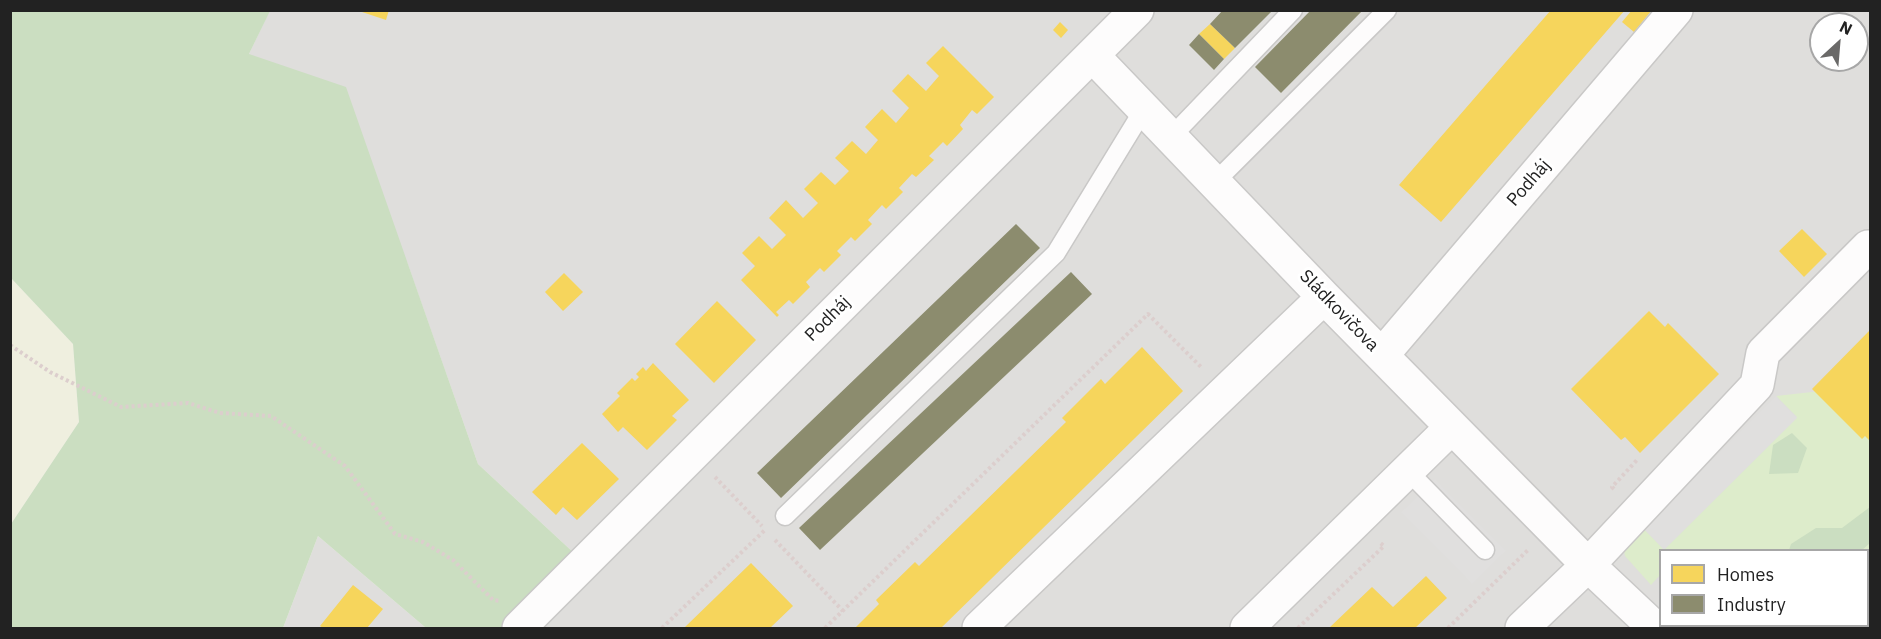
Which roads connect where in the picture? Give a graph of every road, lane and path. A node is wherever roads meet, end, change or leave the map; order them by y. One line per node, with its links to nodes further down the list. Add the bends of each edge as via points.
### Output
1 (1137, 10): 5 (street, Podháj)
2 (1293, 10): 7 (lane)
3 (1387, 10): 8 (lane)
4 (1676, 10): 12 (street, Podháj)
5 (1092, 55): 6 (street, Sládkovičova); 15 (street, Podháj)
6 (1144, 109): 7 (street, Sládkovičova); 17 (lane, via 1056,253)
7 (1171, 136): 8 (street, Sládkovičova)
8 (1215, 182): 10 (street, Sládkovičova)
9 (1868, 247): 21 (street, via 1763,353 1757,385)
10 (1324, 297): 12 (street, Sládkovičova); 13 (street)
11 (10, 345): 23 (path, via 50,372 121,407 188,403 220,413 271,416 345,466 395,534 423,542 453,560 493,600 515,602)
12 (1382, 355): 14 (street, Sládkovičova)
13 (1226, 392): 22 (path, via 1148,314); 26 (street)
14 (1452, 428): 16 (street); 18 (street, Sládkovičova)
15 (693, 454): 19 (path); 23 (street, Podháj)
16 (1408, 471): 20 (lane); 27 (street)
17 (785, 516)
18 (1551, 528): 21 (street, Sládkovičova); 28 (path)
19 (765, 530): 22 (path); 24 (path)
20 (1485, 550)
21 (1588, 565): 29 (street); 30 (street, Sládkovičova)
22 (843, 611): 25 (path)
23 (525, 622)
24 (662, 628)
25 (825, 628)
26 (979, 628)
27 (1247, 628)
28 (1448, 628)
29 (1522, 628)
30 (1655, 628)

